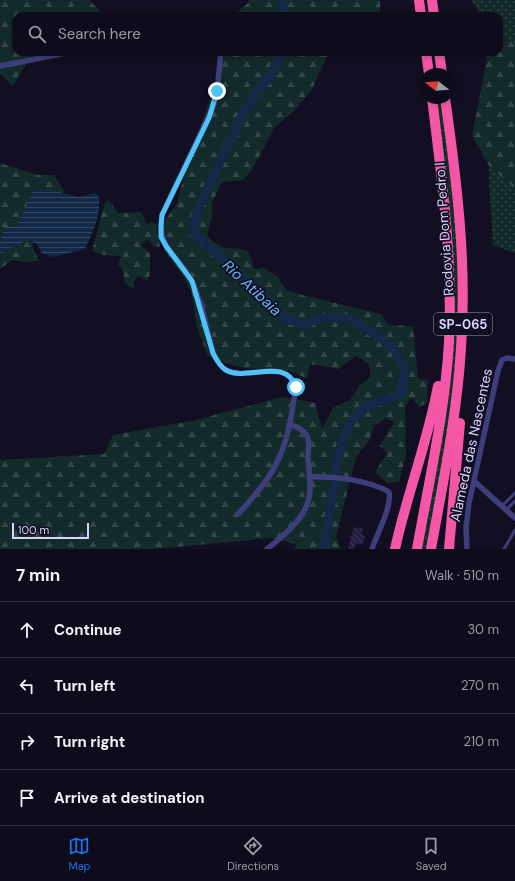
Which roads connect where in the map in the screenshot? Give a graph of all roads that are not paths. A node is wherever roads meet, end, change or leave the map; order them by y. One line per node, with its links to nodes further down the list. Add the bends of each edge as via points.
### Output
1 (419, 0): 3 (highway)
2 (432, 0): 4 (highway)
3 (420, 12)
4 (434, 12)
5 (51, 56): 9 (street)
6 (220, 56): 17 (street, via 213,107 162,215 161,237 192,281 218,363 233,373 283,373 294,380 296,387)
7 (427, 56): 10 (highway)
8 (440, 56): 11 (highway)
9 (0, 66)
10 (428, 68)
11 (441, 68)
12 (433, 104): 15 (highway, Rodovia Dom Pedro I / SP-065, via 447,218)
13 (446, 104): 14 (highway, Rodovia Dom Pedro I / SP-065)
14 (461, 224): 30 (highway, Rodovia Dom Pedro I / SP-065, via 463,289 460,370 449,452); 31 (highway, via 467,299 466,341)
15 (450, 290): 28 (highway, via 436,399); 29 (highway, Rodovia Dom Pedro I / SP-065, via 449,344 444,385)
16 (515, 359): 19 (street, Alameda das Nascentes, via 502,360 498,371)
17 (289, 424): 18 (street, via 305,434 309,442); 23 (street, via 278,460 257,493)
18 (311, 477): 26 (street, via 310,497 304,512); 27 (street, via 348,480 381,487 389,492 388,509)
19 (474, 481): 22 (street); 32 (street, Alameda das Nascentes, via 466,528)
20 (515, 493): 22 (lane)
21 (515, 501): 22 (lane)
22 (504, 508): 24 (street)
23 (239, 513)
24 (515, 518)
25 (515, 530): 33 (lane)
26 (267, 549)
27 (372, 549)
28 (395, 549)
29 (417, 549)
30 (431, 549)
31 (449, 549)
32 (468, 549)
33 (504, 549)

